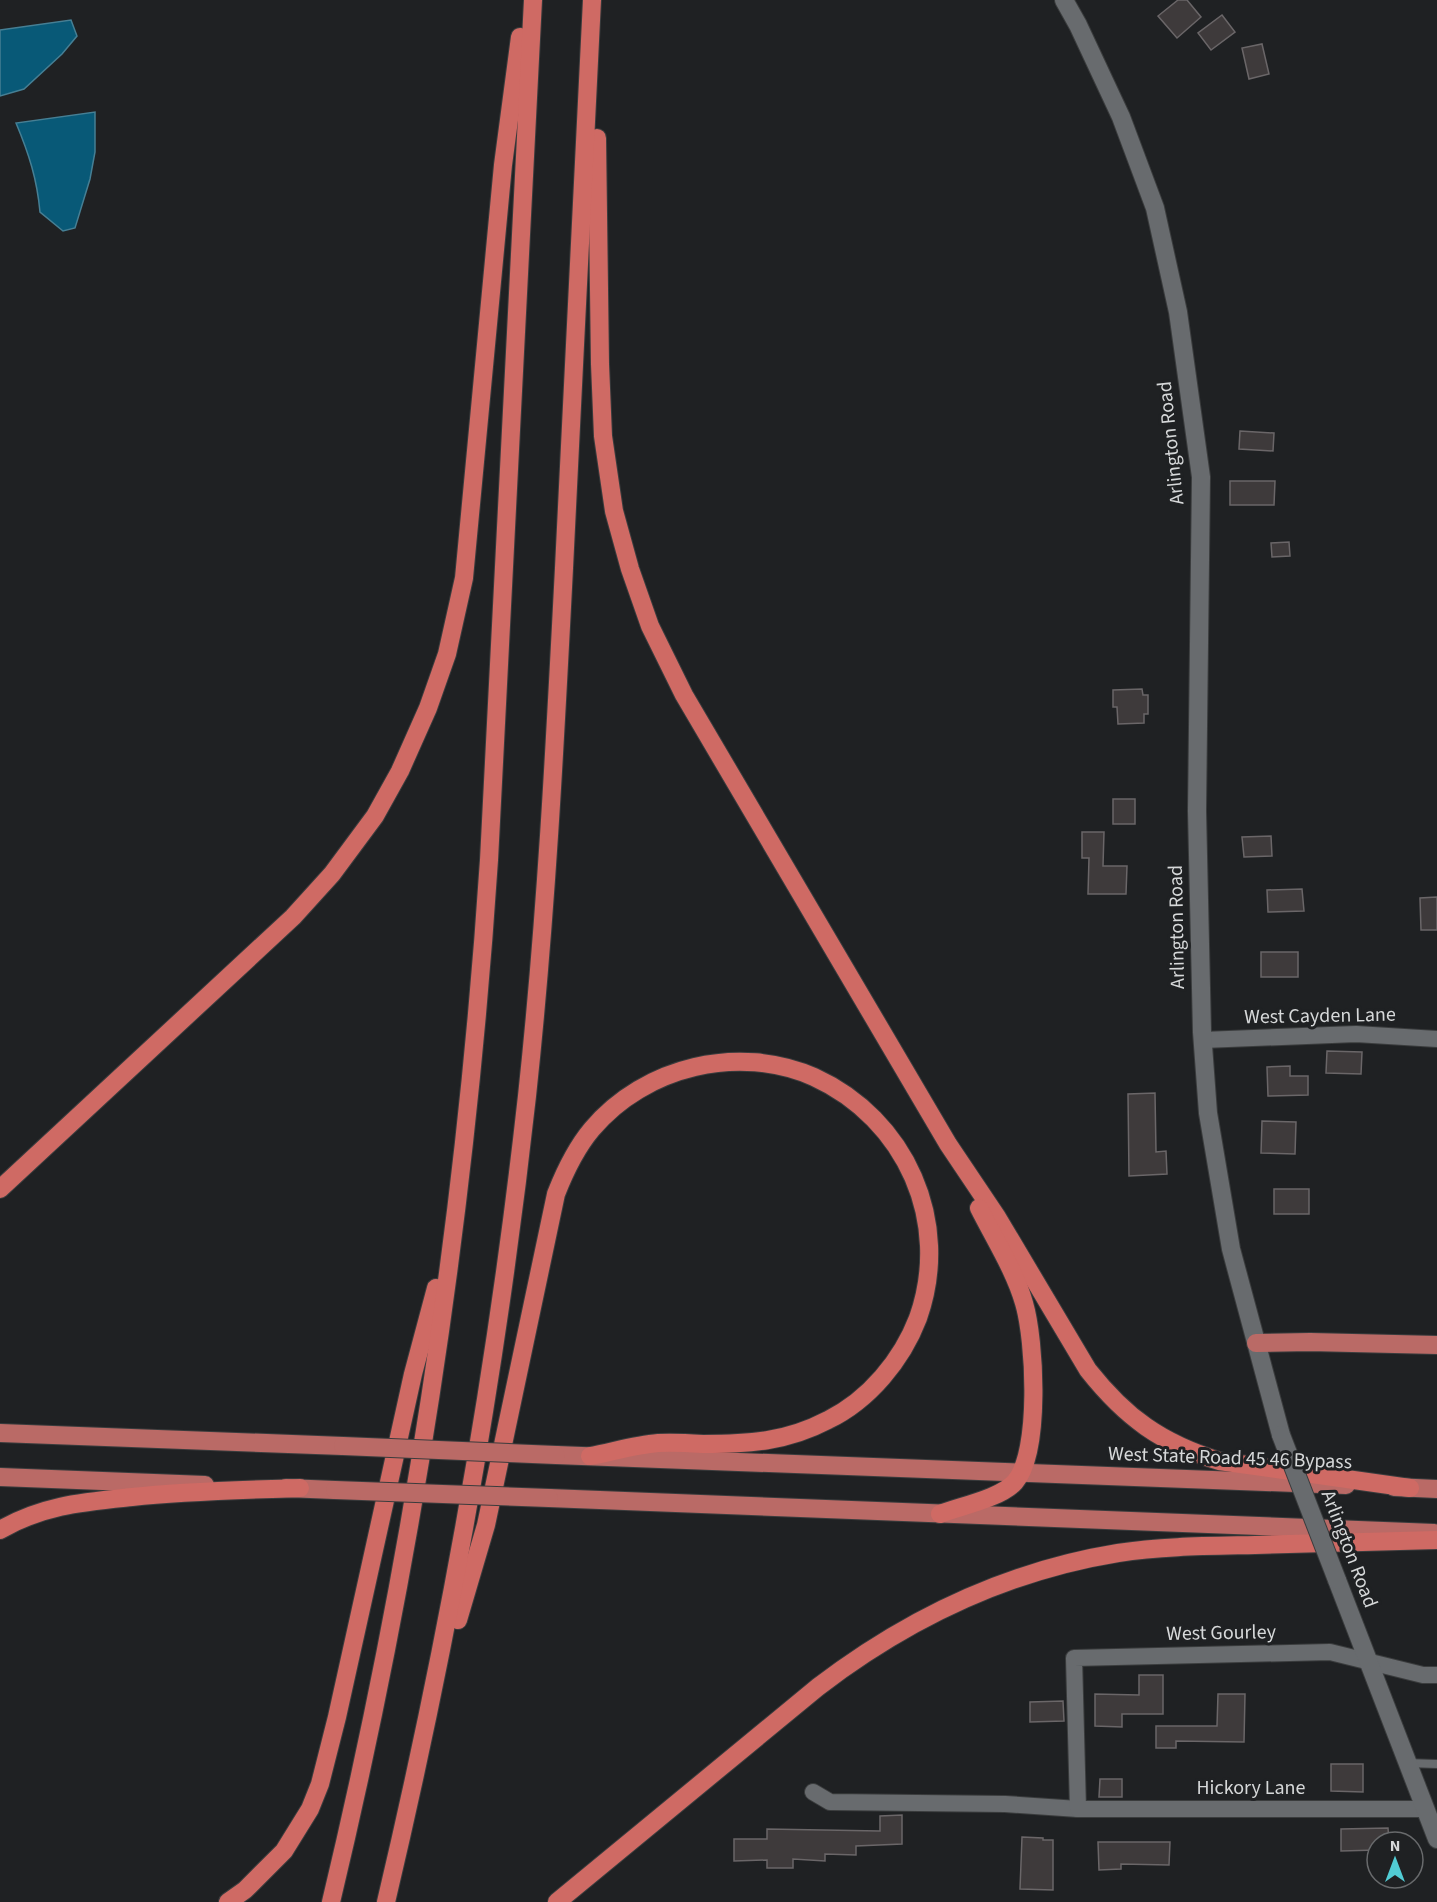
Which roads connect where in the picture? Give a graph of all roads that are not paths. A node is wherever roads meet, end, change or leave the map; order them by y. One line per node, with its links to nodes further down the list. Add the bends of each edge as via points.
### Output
1 (525, 0): 8 (highway, via 503,165 464,578 447,654 428,708 375,816 332,874 226,979)
2 (533, 0): 9 (highway, via 488,884)
3 (593, 0): 7 (highway, via 603,436 614,511 630,569 650,626 684,695); 25 (highway, via 555,752 535,1018 485,1416)
4 (1064, 0): 6 (street, Arlington Road, via 1121,117 1155,208 1178,312 1191,401 1201,477 1197,811)
5 (1437, 1039): 6 (street, West Cayden Lane, via 1356,1034)
6 (1203, 1040): 10 (street, Arlington Road, via 1208,1113 1221,1196)
7 (948, 1144): 14 (highway, via 1016,1281 1028,1316 1033,1346 1031,1430); 17 (highway, via 997,1217 1088,1371 1136,1421 1168,1442 1219,1461)
8 (0, 1189)
9 (456, 1214): 32 (highway, via 412,1374 320,1784 310,1809 284,1851); 33 (highway, via 409,1530)
10 (1256, 1343): 11 (highway); 23 (street, Arlington Road, bridge, via 1281,1435)
11 (1437, 1345)
12 (0, 1433): 13 (highway, West State Road 45 46 Bypass, bridge)
13 (590, 1456): 14 (highway, West State Road 45 46 Bypass); 25 (highway, via 658,1443 756,1443 785,1438 851,1407 889,1369 904,1347 923,1304 929,1266 928,1230 920,1193 903,1156 850,1098 790,1069 738,1061 708,1064 681,1070 634,1093 592,1128 574,1153 556,1194 486,1525)
14 (1021, 1473): 17 (highway, West State Road 45 46 Bypass); 19 (highway, via 1008,1488 993,1496)
15 (0, 1477): 16 (highway)
16 (300, 1488): 19 (highway, bridge); 20 (highway, via 185,1491 67,1504 27,1516)
17 (1410, 1488): 18 (highway, West State Road 45 46 Bypass)
18 (1437, 1489)
19 (940, 1514): 21 (highway)
20 (0, 1530)
21 (1437, 1533)
22 (1437, 1540): 35 (highway, via 1206,1546 1119,1553 1039,1571 958,1601 854,1659)
23 (1369, 1662): 24 (street, West Gourley); 26 (street, Arlington Road); 30 (street, West Gourley, via 1330,1652 1074,1658)
24 (1437, 1675)
25 (424, 1734): 34 (highway)
26 (1407, 1763): 27 (lane); 29 (street, Arlington Road)
27 (1437, 1764)
28 (813, 1792): 30 (street, Hickory Lane, via 830,1802)
29 (1428, 1807): 30 (street, Hickory Lane); 31 (street, Arlington Road)
30 (1078, 1809)
31 (1437, 1839)
32 (228, 1902)
33 (331, 1902)
34 (386, 1902)
35 (557, 1902)

